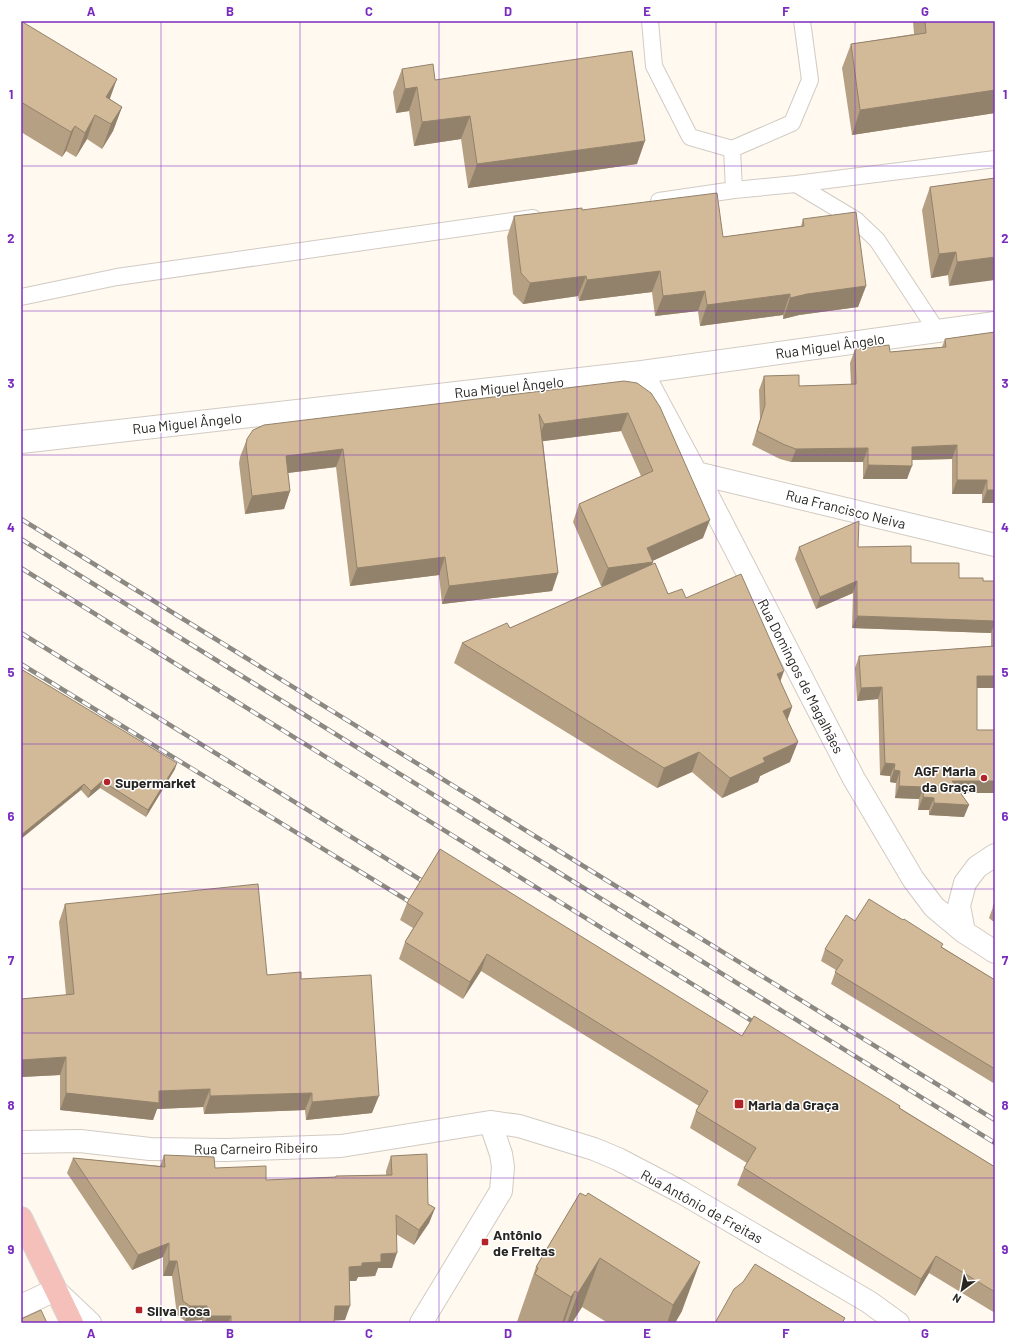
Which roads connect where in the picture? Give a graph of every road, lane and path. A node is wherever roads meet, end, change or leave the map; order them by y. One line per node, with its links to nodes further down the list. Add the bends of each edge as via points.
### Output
1 (650, 21): 3 (lane, via 654,66 690,137)
2 (802, 21): 3 (lane, via 810,80 792,123)
3 (732, 149): 6 (lane)
4 (995, 159): 5 (lane)
5 (796, 184): 6 (lane); 11 (lane, via 856,220 877,240)
6 (734, 190): 7 (lane)
7 (647, 202)
8 (544, 217): 9 (lane, via 116,277)
9 (21, 297)
10 (995, 323): 11 (street, Rua Miguel Ângelo)
11 (937, 331): 12 (street, Rua Miguel Ângelo)
12 (642, 372): 13 (street, Rua Miguel Ângelo); 14 (street, Rua Domingos de Magalhães)
13 (21, 442)
14 (696, 473): 15 (street, Rua Francisco Neiva); 17 (street, Rua Domingos de Magalhães, via 862,792 913,879 934,907)
15 (995, 545)
16 (995, 855): 17 (street, via 977,866 965,882 959,906)
17 (964, 932): 18 (street, Rua Domingos de Magalhães)
18 (995, 952)
19 (490, 1122): 20 (street, Rua Carneiro Ribeiro, via 341,1146 226,1150 150,1149 80,1141); 26 (street, via 501,1154 501,1191); 27 (street, Rua Antônio de Freitas, via 519,1126 594,1149 618,1160 694,1200 868,1302)
20 (21, 1142)
21 (21, 1218): 22 (main road)
22 (55, 1290): 23 (street); 24 (main road); 25 (street)
23 (21, 1306)
24 (72, 1323)
25 (90, 1323)
26 (421, 1323)
27 (898, 1323)

